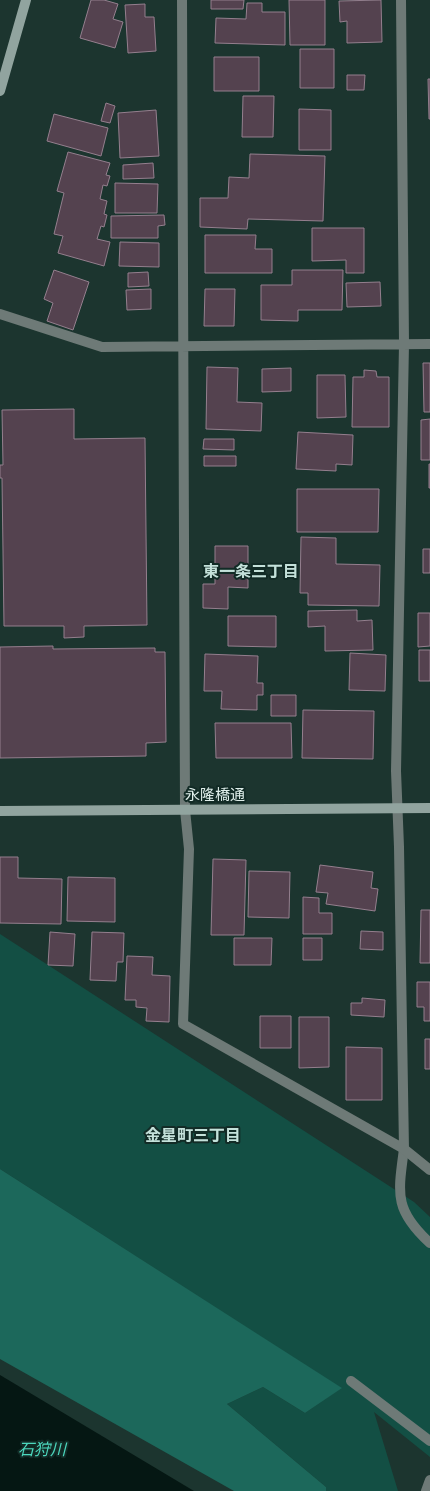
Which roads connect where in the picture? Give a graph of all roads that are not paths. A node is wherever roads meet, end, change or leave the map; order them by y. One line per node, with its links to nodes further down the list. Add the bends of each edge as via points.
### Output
1 (26, 0): 4 (street)
2 (182, 0): 8 (street)
3 (401, 0): 6 (street)
4 (0, 90)
5 (0, 314): 8 (street, via 102,347)
6 (404, 344): 7 (street); 8 (street); 9 (street)
7 (430, 344)
8 (184, 347): 11 (street)
9 (396, 808): 10 (street, 永隆橋通); 11 (street, 永隆橋通); 13 (street, via 400,856)
10 (430, 808)
11 (185, 810): 12 (street, 永隆橋通); 13 (street, via 189,849 183,1024)
12 (0, 811)
13 (404, 1149): 14 (street); 15 (street, via 400,1180 402,1203 412,1226)
14 (430, 1170)
15 (430, 1242)
16 (350, 1380): 17 (street)
17 (430, 1441)
18 (430, 1480): 19 (street)
19 (426, 1491)

